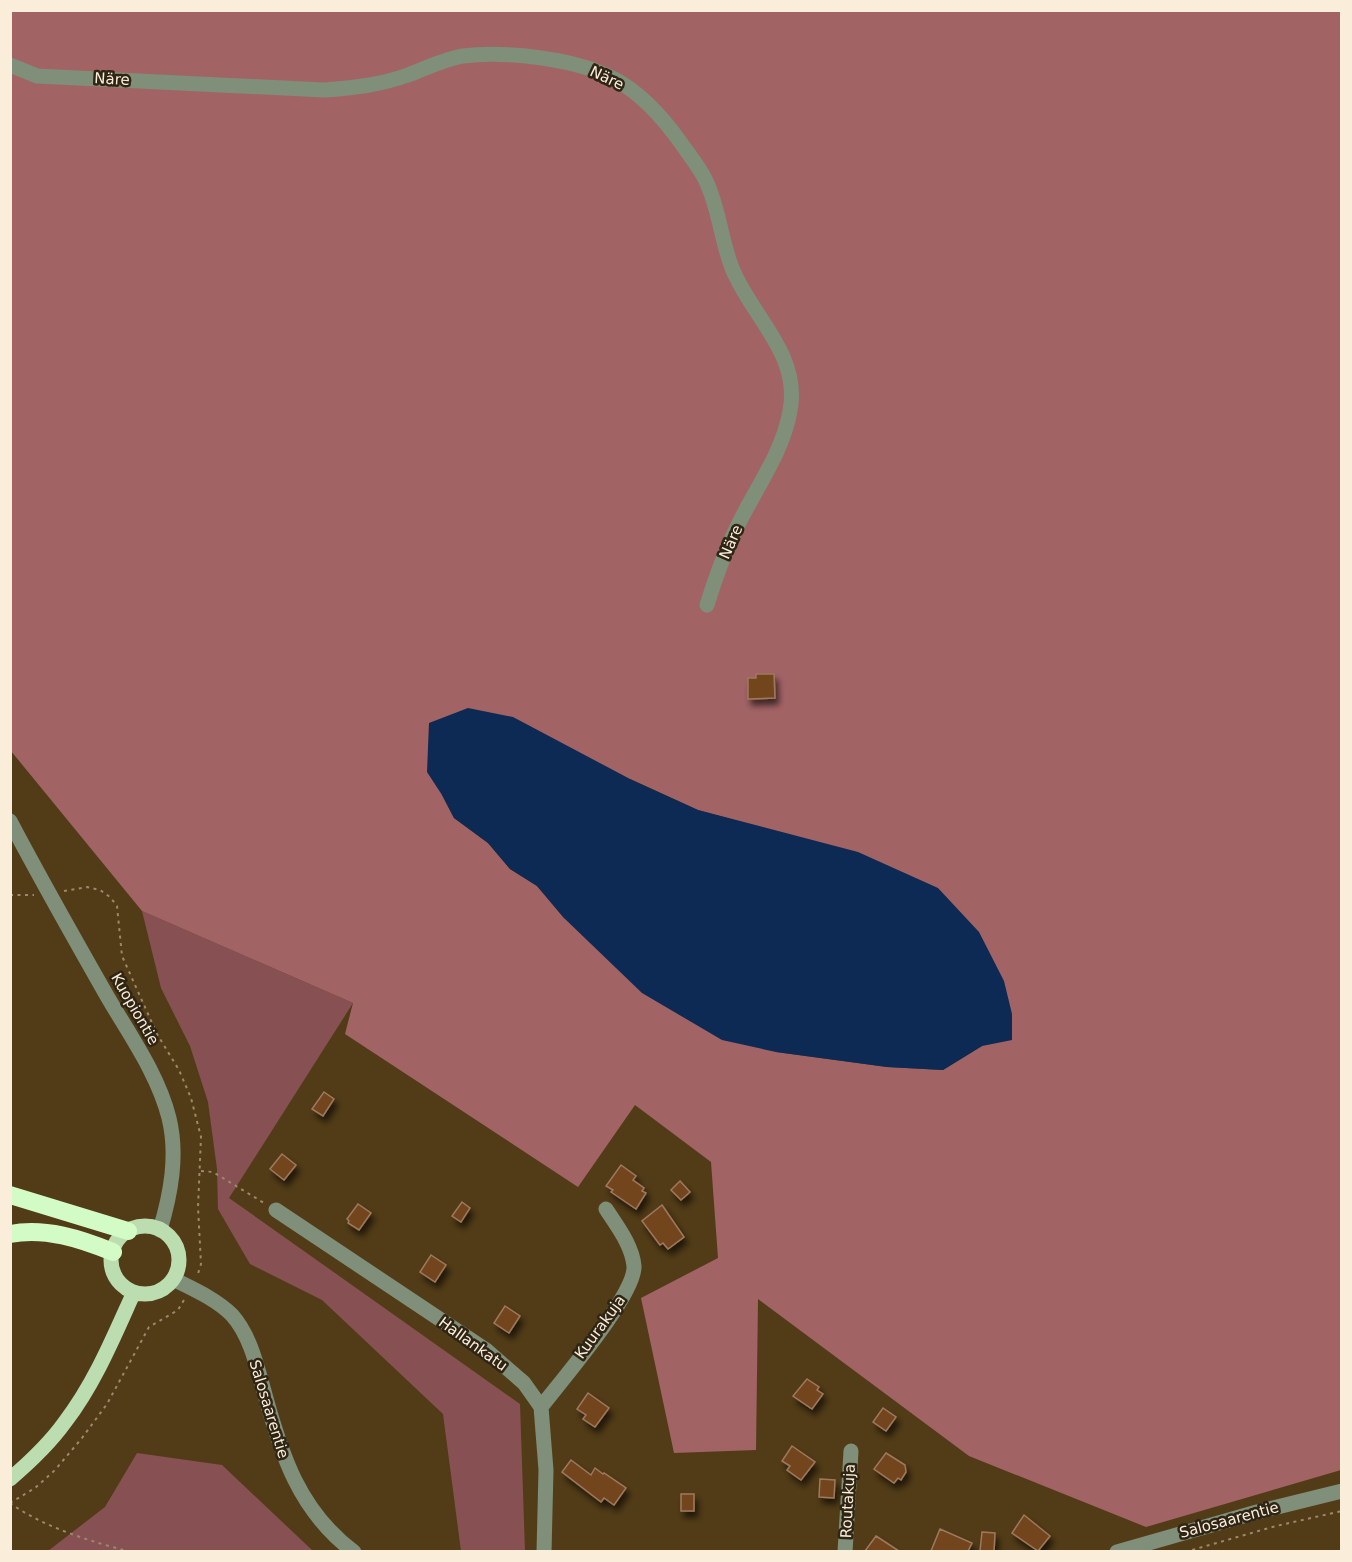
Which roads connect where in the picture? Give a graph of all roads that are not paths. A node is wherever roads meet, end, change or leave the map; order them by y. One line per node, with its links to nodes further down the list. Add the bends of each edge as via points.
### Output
1 (10, 65): 2 (street, Näre, via 37,76 324,90 367,86 444,61 493,53 570,63 608,76 637,93 661,116 706,180 735,276 778,345 790,378 790,412 784,433 731,539)
2 (707, 605)
3 (10, 820): 7 (street, Kuopiontie, via 163,1098 173,1167)
4 (10, 1195): 8 (highway)
5 (606, 1209): 13 (street, Kuurakuja, via 632,1256 630,1284)
6 (276, 1210): 13 (street, Hallankatu, via 486,1350 524,1383)
7 (160, 1230): 8 (main road, via 148,1226); 11 (main road, via 172,1239 178,1251)
8 (128, 1231): 10 (main road)
9 (10, 1234): 10 (highway, via 53,1234 87,1241)
10 (112, 1252): 12 (main road, via 115,1276)
11 (173, 1279): 12 (main road, via 159,1291); 17 (street, Salosaarentie, via 221,1306 241,1328 258,1367 288,1469 321,1521)
12 (134, 1292): 15 (main road, via 77,1404)
13 (541, 1407): 18 (street, via 546,1470)
14 (851, 1451): 19 (street, Routakuja)
15 (10, 1479)
16 (1341, 1491): 20 (street, Salosaarentie)
17 (354, 1551)
18 (544, 1551)
19 (846, 1551)
20 (1118, 1551)

